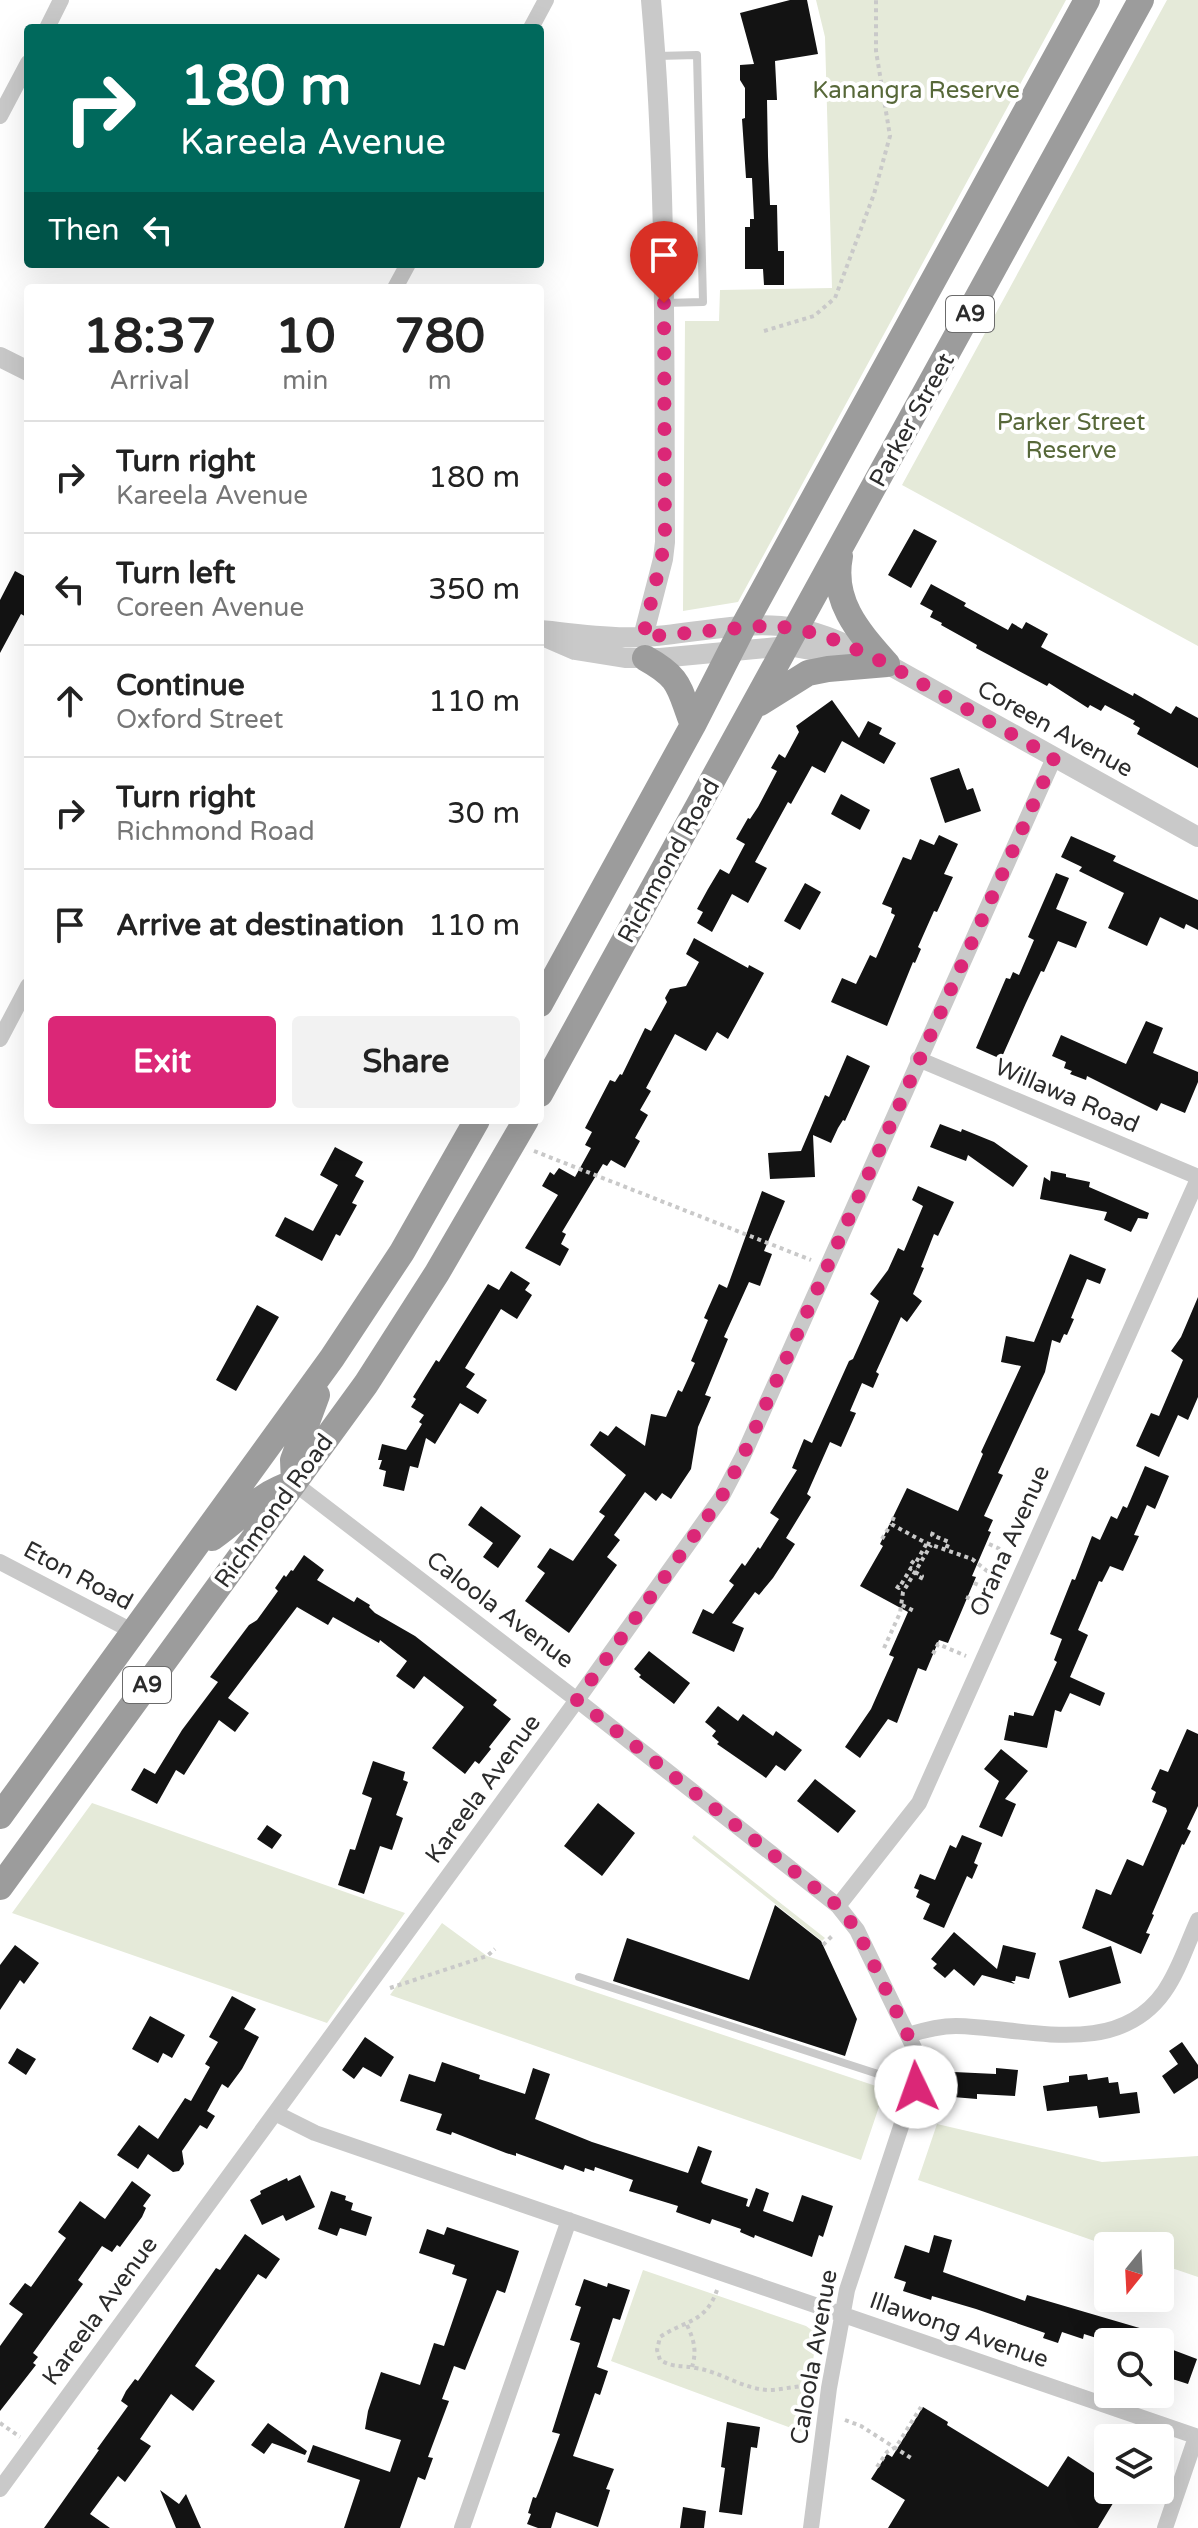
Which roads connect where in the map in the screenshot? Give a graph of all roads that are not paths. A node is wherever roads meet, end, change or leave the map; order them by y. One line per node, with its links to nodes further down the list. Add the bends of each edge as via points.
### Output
1 (61, 0): 6 (street)
2 (546, 0): 7 (street)
3 (651, 0): 8 (street)
4 (1087, 0): 17 (highway, Parker Street / A9)
5 (1141, 0): 14 (highway, Parker Street / A9)
6 (49, 24)
7 (533, 24)
8 (656, 56): 11 (street); 11 (lane, via 697,55 703,302)
9 (24, 71): 10 (street)
10 (0, 116)
11 (664, 303): 18 (street, via 665,542)
12 (0, 357): 13 (street)
13 (24, 369)
14 (841, 550): 16 (highway, Parker Street / A9); 19 (highway, via 838,579 845,611)
15 (544, 634): 18 (street, Coreen Avenue, via 598,655)
16 (793, 637): 17 (street, Coreen Avenue, via 773,625); 19 (street, Coreen Avenue, via 838,641); 20 (highway, Richmond Road / A9)
17 (737, 638): 18 (street, Coreen Avenue); 21 (highway, Richmond Road / A9)
18 (644, 647): 21 (highway, via 672,674)
19 (887, 664): 20 (highway, via 808,673); 22 (street, Coreen Avenue)
20 (755, 706): 28 (highway, Richmond Road / A9)
21 (693, 725): 25 (highway, Richmond Road / A9)
22 (1054, 758): 23 (street, Coreen Avenue); 27 (street, Kareela Avenue)
23 (1198, 837)
24 (24, 994): 26 (street)
25 (544, 997)
26 (0, 1039)
27 (918, 1059): 31 (street, Willawa Road); 37 (street, Kareela Avenue, via 731,1479)
28 (544, 1087)
29 (475, 1124): 32 (highway, Richmond Road / A9, via 402,1252)
30 (524, 1124): 33 (highway, Richmond Road / A9, via 366,1384)
31 (1198, 1178): 40 (street, Orana Avenue, via 919,1803)
32 (332, 1358): 33 (highway, via 293,1460); 34 (highway, Richmond Road / A9)
33 (294, 1483): 34 (highway, via 261,1497); 37 (street, Caloola Avenue); 39 (highway, Richmond Road / A9)
34 (189, 1555): 36 (highway, Richmond Road / A9)
35 (0, 1562): 36 (street, Eton Road)
36 (134, 1632): 38 (highway, Richmond Road / A9)
37 (577, 1700): 40 (street, Caloola Avenue); 45 (street, Kareela Avenue)
38 (0, 1816)
39 (0, 1887)
40 (838, 1906): 43 (street, Caloola Avenue, via 857,1930)
41 (1198, 1920): 43 (street, via 1160,1998 1113,2029 1068,2035 954,2026)
42 (579, 1977): 44 (lane)
43 (908, 2035): 44 (street, Caloola Avenue, via 918,2064)
44 (916, 2087): 47 (street, Caloola Avenue, via 849,2282)
45 (275, 2113): 46 (street, Illawong Avenue, via 315,2133); 49 (street, Kareela Avenue)
46 (569, 2220): 47 (street, Illawong Avenue); 50 (street)
47 (843, 2315): 48 (street, Illawong Avenue); 51 (street, Caloola Avenue)
48 (1197, 2437): 52 (street)
49 (0, 2489)
50 (462, 2528)
51 (811, 2528)
52 (1165, 2528)

